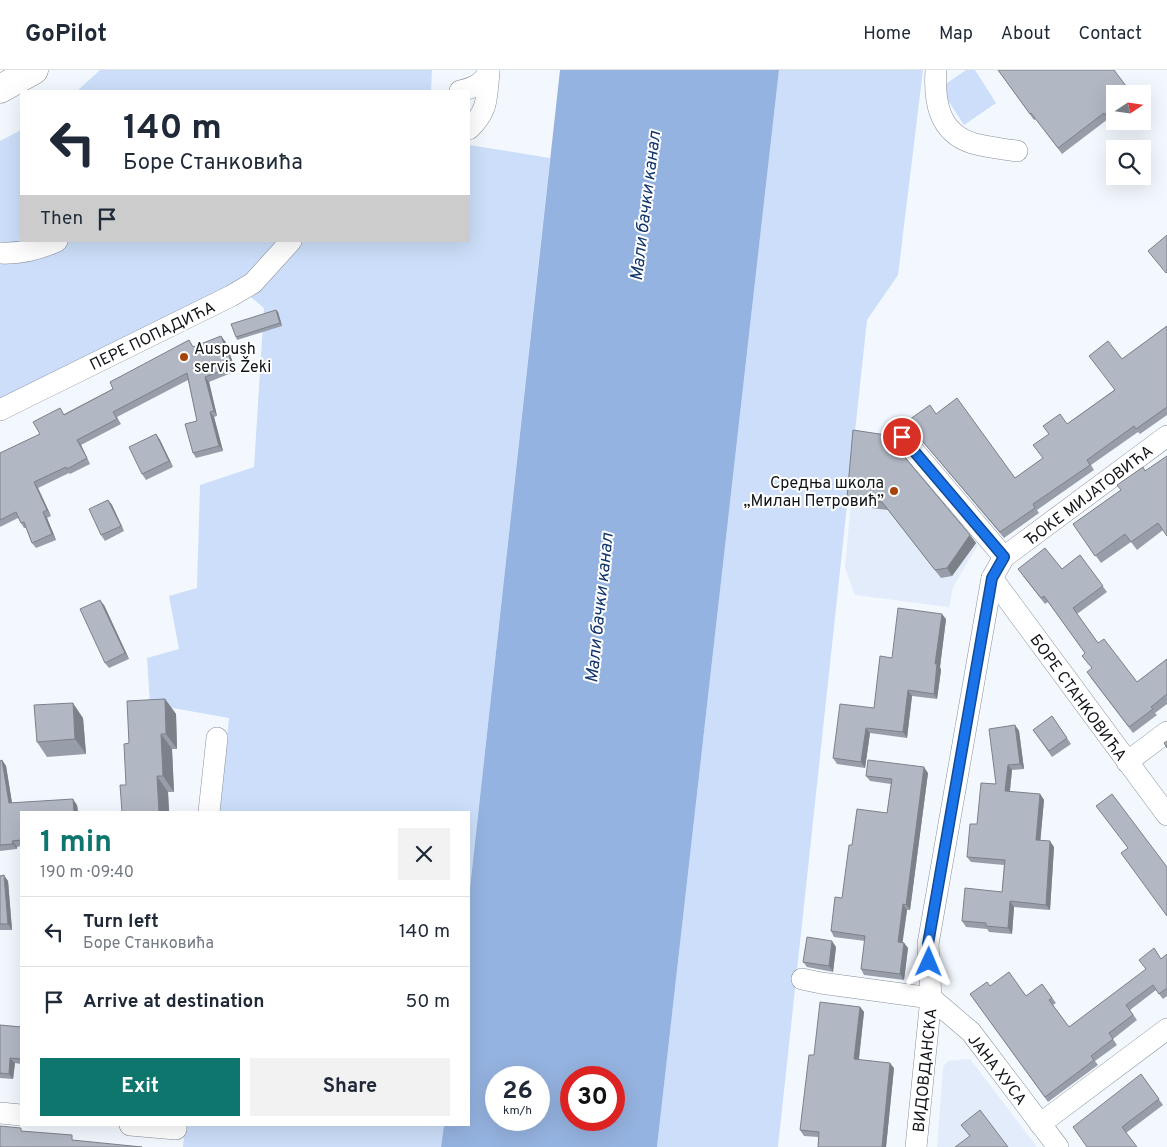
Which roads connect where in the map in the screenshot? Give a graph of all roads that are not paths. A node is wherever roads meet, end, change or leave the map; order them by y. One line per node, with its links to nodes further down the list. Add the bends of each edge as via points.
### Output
1 (34, 70): 4 (main road)
2 (936, 70): 7 (street, via 936,102 946,126 971,143)
3 (489, 71): 5 (street, via 481,83); 6 (street, via 486,105 480,119)
4 (0, 90)
5 (464, 90)
6 (470, 128)
7 (1017, 151)
8 (55, 242): 10 (street, via 15,254)
9 (290, 242): 11 (street, ПЕРЕ ПОПАДИЋА, via 253,283)
10 (0, 253)
11 (0, 410)
12 (1167, 436): 14 (street, ЂОКЕ МИЈАТОВИЋА)
13 (902, 437): 14 (street)
14 (1004, 557): 15 (street, ЂОКЕ МИЈАТОВИЋА)
15 (992, 578): 18 (street, БОРЕ СТАНКОВИЋА); 22 (street, ВИДОВДАНСКА, via 928,944)
16 (1167, 732): 18 (street)
17 (217, 738): 19 (street)
18 (1127, 762): 20 (street, БОРЕ СТАНКОВИЋА)
19 (209, 811)
20 (1167, 815)
21 (802, 979): 22 (street)
22 (930, 998): 26 (street, ЈАНА ХУСА, via 972,1032); 29 (street, ВИДОВДАНСКА)
23 (1167, 1029): 26 (street)
24 (0, 1113): 25 (street)
25 (20, 1115)
26 (1040, 1124): 30 (street, ЈАНА ХУСА)
27 (142, 1126): 28 (street, via 176,1129)
28 (176, 1126)
29 (916, 1147)
30 (1058, 1147)

